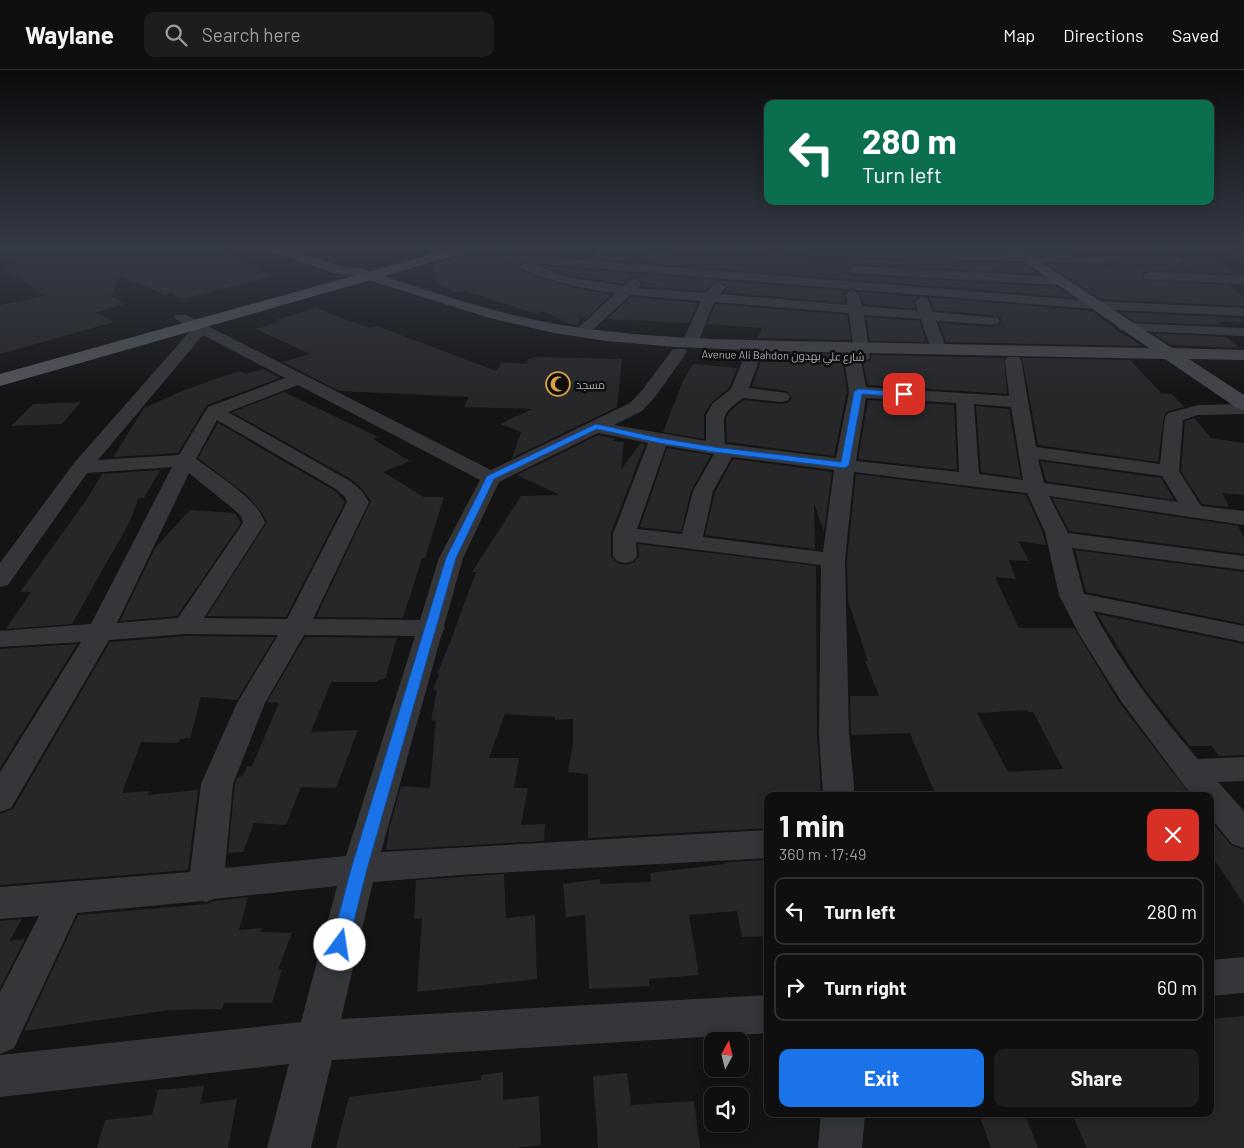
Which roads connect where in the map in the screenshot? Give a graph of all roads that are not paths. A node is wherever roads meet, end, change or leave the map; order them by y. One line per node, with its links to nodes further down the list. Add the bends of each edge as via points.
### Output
1 (284, 295): 20 (main road)
2 (405, 295): 25 (main road, Avenue Ali Bahdon شارع علي بهدون, via 489,326 531,336 591,345)
3 (425, 295): 24 (main road, Avenue Ali Bahdon شارع علي بهدون, via 516,320)
4 (623, 295): 24 (street)
5 (678, 295): 14 (street)
6 (711, 295): 14 (street)
7 (852, 295): 16 (street)
8 (920, 295): 18 (street)
9 (1045, 295): 13 (street)
10 (1092, 295): 13 (main road)
11 (1160, 295): 15 (street)
12 (1221, 295): 17 (street)
13 (1095, 297): 15 (street); 21 (main road)
14 (709, 298): 16 (street); 25 (street)
15 (1179, 309): 17 (street); 22 (street)
16 (856, 310): 18 (street); 27 (street)
17 (1243, 313)
18 (926, 315): 19 (street); 26 (street)
19 (993, 321)
20 (192, 324): 34 (main road); 35 (street); 36 (main road); 51 (street)
21 (1125, 326): 22 (street); 31 (main road)
22 (1198, 329): 23 (street); 28 (street)
23 (1244, 332)
24 (581, 333): 25 (main road, Avenue Ali Bahdon شارع علي بهدون)
25 (685, 348): 27 (main road, Avenue Ali Bahdon شارع علي بهدون); 29 (main road, Avenue Ali Bahdon شارع علي بهدون); 45 (street, via 636,407)
26 (939, 350): 27 (main road, Avenue Ali Bahdon شارع علي بهدون); 31 (main road, Avenue Ali Bahdon شارع علي بهدون)
27 (858, 354): 29 (main road, Avenue Ali Bahdon شارع علي بهدون); 32 (main road, Avenue Ali Bahdon شارع علي بهدون); 38 (street)
28 (1221, 354): 30 (main road, Avenue Ali Bahdon شارع علي بهدون); 31 (main road, Avenue Ali Bahdon شارع علي بهدون)
29 (753, 355): 37 (street)
30 (1244, 355)
31 (1175, 358): 32 (main road, Avenue Ali Bahdon شارع علي بهدون); 33 (main road, Avenue Ali Bahdon شارع علي بهدون); 42 (main road)
32 (1013, 360): 41 (street)
33 (1244, 364)
34 (0, 368)
35 (299, 379): 44 (street); 53 (street)
36 (0, 380)
37 (739, 392): 39 (street); 47 (street, via 714,414)
38 (858, 392): 40 (street); 50 (street)
39 (781, 397)
40 (965, 399): 41 (street); 54 (street)
41 (1019, 402): 48 (street)
42 (1244, 404)
43 (1244, 409): 52 (street, via 1193,411 1174,417)
44 (214, 411): 49 (street); 65 (street, via 343,485 358,502)
45 (596, 427): 46 (street); 53 (street)
46 (659, 440): 47 (street); 59 (street, via 625,545)
47 (720, 450): 50 (street); 59 (street, via 703,491)
48 (1028, 452): 52 (street); 55 (street)
49 (185, 460): 51 (street); 64 (street, via 245,507 254,524); 67 (street)
50 (845, 465): 54 (street); 60 (street)
51 (81, 467): 62 (street)
52 (1169, 471): 56 (street)
53 (491, 478): 66 (street, via 451,558)
54 (969, 480): 55 (street)
55 (1036, 489): 56 (street); 58 (street)
56 (1194, 512): 57 (street)
57 (1244, 518)
58 (1058, 539): 61 (street); 63 (street)
59 (691, 542): 60 (street)
60 (834, 560): 72 (street, via 834,734)
61 (1244, 563)
62 (0, 580)
63 (1074, 600): 68 (street); 71 (street, via 1133,698)
64 (186, 626): 65 (street); 67 (street)
65 (296, 627): 66 (street); 79 (street, via 251,702 217,784)
66 (432, 628): 78 (street)
67 (100, 632): 69 (street); 74 (street)
68 (1244, 634)
69 (0, 639)
70 (1244, 769): 71 (street)
71 (1191, 771): 73 (street)
72 (840, 792)
73 (1206, 792)
74 (0, 799)
75 (1214, 803): 76 (street)
76 (1227, 821)
77 (764, 844): 78 (street, via 682,852 556,856)
78 (359, 869): 79 (street); 86 (street)
79 (206, 887): 80 (street)
80 (65, 900): 81 (street); 85 (street)
81 (0, 903)
82 (1244, 975): 83 (street)
83 (1214, 978)
84 (764, 1014): 86 (street)
85 (0, 1034)
86 (315, 1041): 87 (street); 89 (street)
87 (0, 1076)
88 (843, 1117): 90 (street)
89 (289, 1148)
90 (840, 1148)

